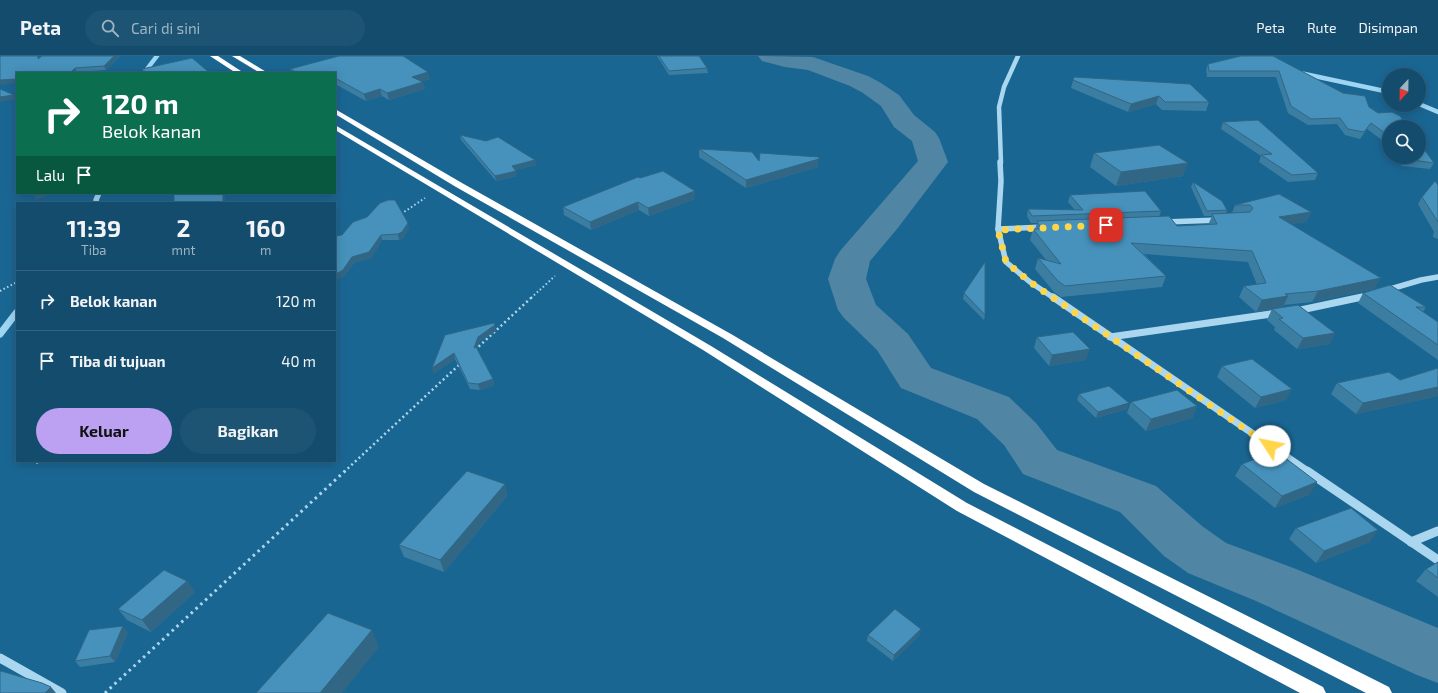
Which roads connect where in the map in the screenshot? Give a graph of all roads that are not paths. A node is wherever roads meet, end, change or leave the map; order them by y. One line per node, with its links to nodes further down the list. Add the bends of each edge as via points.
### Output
1 (213, 56): 4 (highway)
2 (235, 56): 5 (highway)
3 (1018, 56): 11 (street, via 1004,87 999,107 1001,181)
4 (239, 72)
5 (263, 72)
6 (336, 112): 22 (highway, via 727,336 980,488)
7 (336, 127): 21 (highway, via 437,190 707,348 962,507)
8 (1228, 219): 9 (street)
9 (1157, 222)
10 (1054, 227): 11 (street)
11 (998, 230): 15 (street, via 1006,262 1030,282)
12 (1438, 277): 13 (street)
13 (1383, 292)
14 (1376, 294): 15 (street, via 1330,305)
15 (1110, 337): 17 (street)
16 (1438, 532): 17 (street)
17 (1412, 542): 18 (street)
18 (1438, 560)
19 (0, 658): 20 (street)
20 (62, 693)
21 (1317, 693)
22 (1383, 693)

